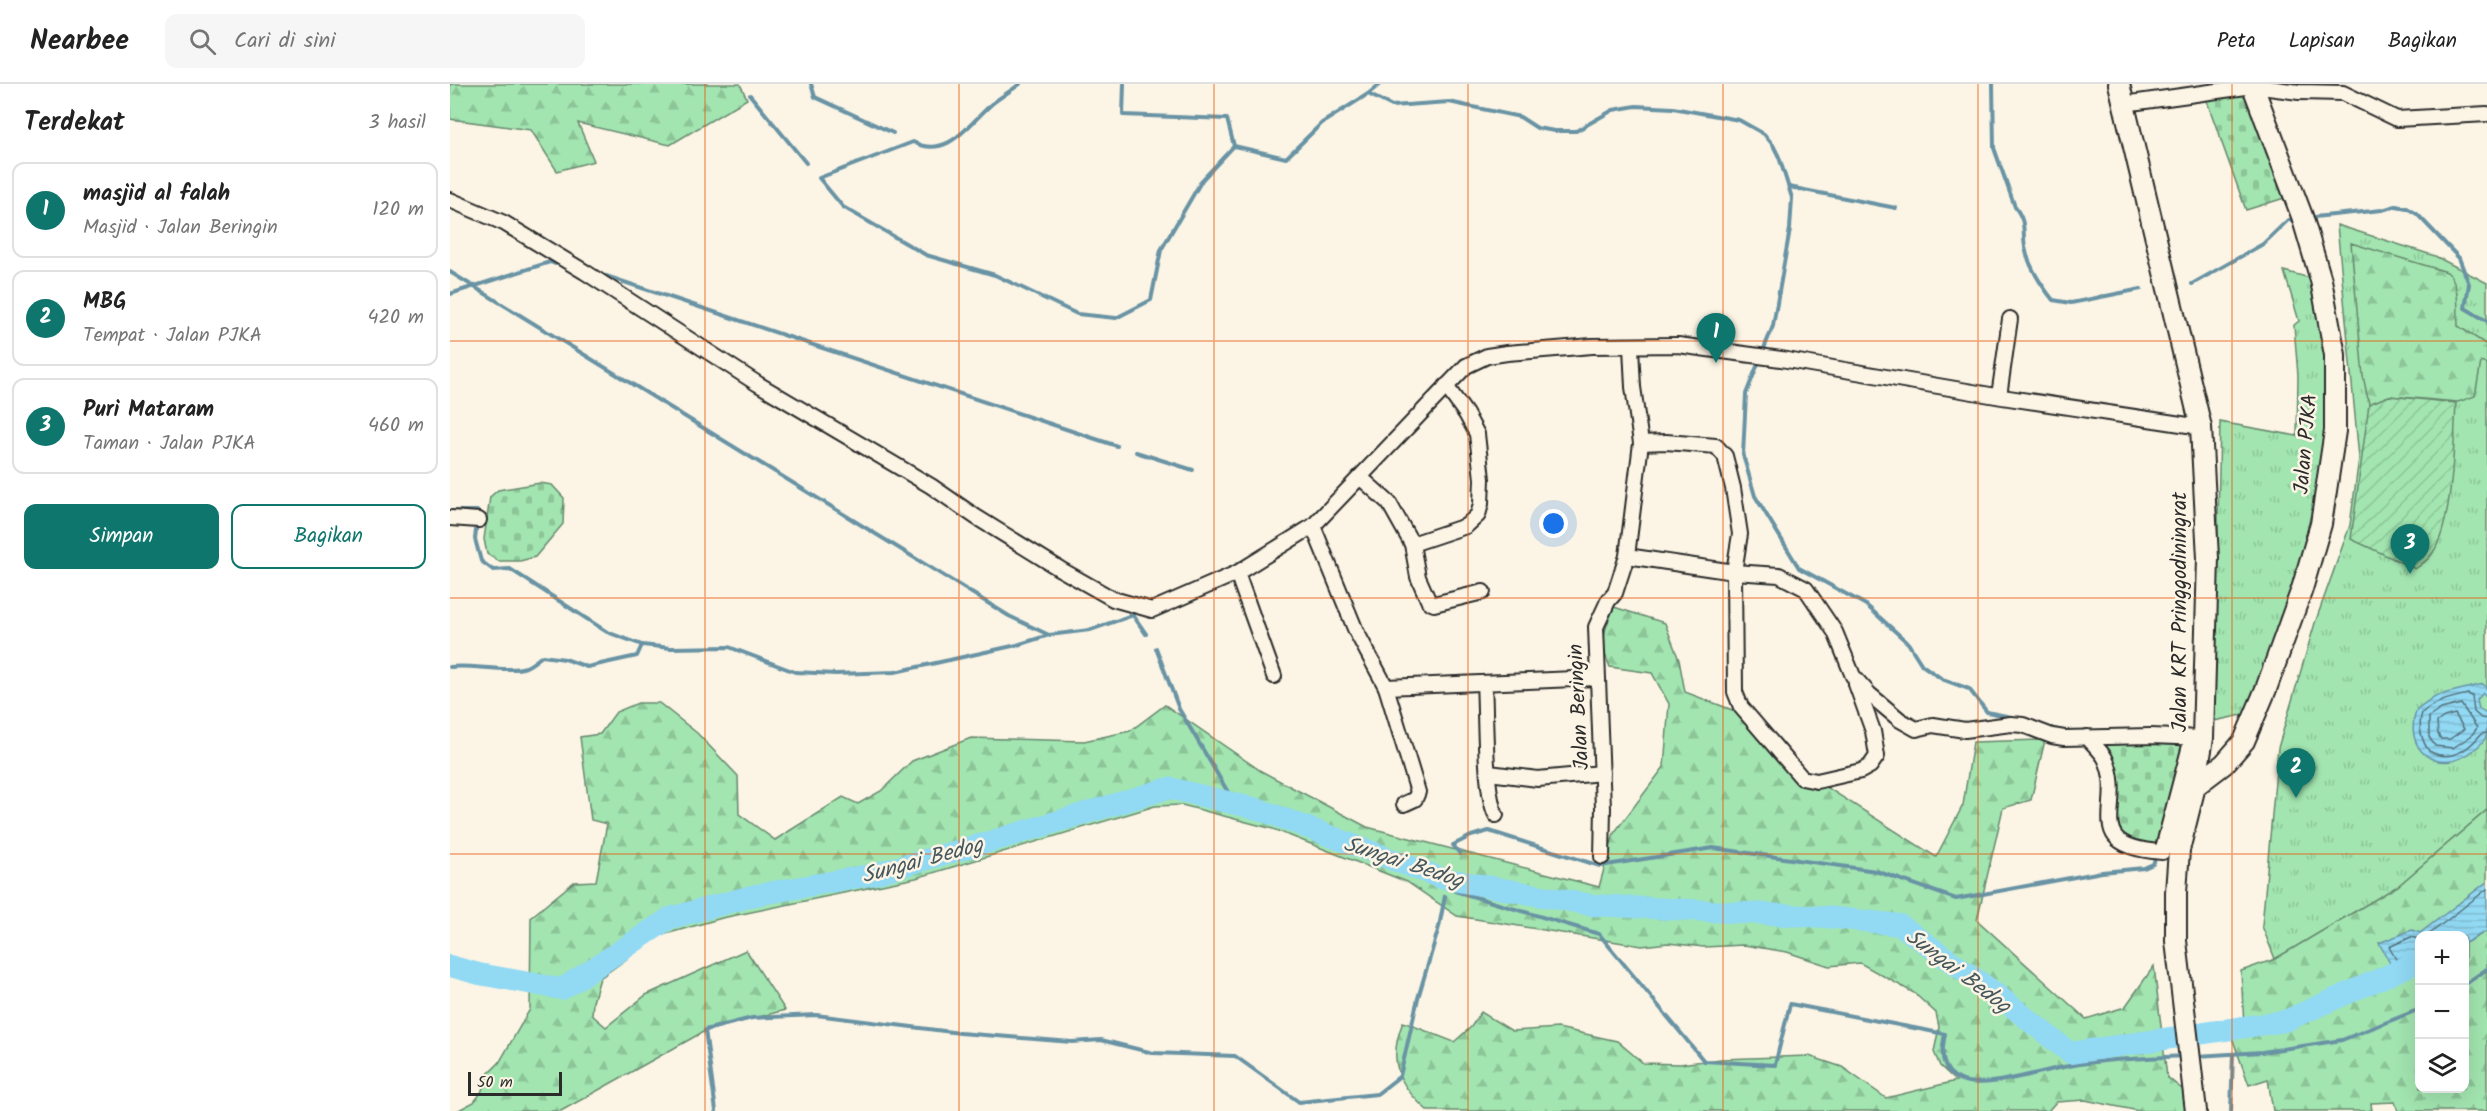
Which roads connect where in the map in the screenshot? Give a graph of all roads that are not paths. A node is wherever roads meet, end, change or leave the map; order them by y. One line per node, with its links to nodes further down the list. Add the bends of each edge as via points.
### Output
1 (2119, 84): 3 (main road, Jalan KRT Pringgodiningrat)
2 (2252, 85): 3 (street); 4 (street, via 2343,93 2397,119); 30 (main road, Jalan PJKA, via 2302,216 2321,280 2335,355 2335,431 2321,524 2266,689 2244,741 2224,764)
3 (2124, 104): 10 (main road, Jalan KRT Pringgodiningrat)
4 (2487, 114)
5 (450, 200): 19 (street, via 504,223 566,260 758,384 1113,599 1152,610)
6 (2010, 318): 9 (street)
7 (1631, 347): 8 (street, via 1592,346 1487,356 1466,366); 9 (street, via 1678,345); 11 (street, Jalan Beringin)
8 (1446, 386): 12 (street); 16 (street, via 1477,434 1481,504 1478,515 1466,526)
9 (2000, 396): 10 (street)
10 (2200, 427): 27 (main road, Jalan KRT Pringgodiningrat, via 2208,558)
11 (1641, 443): 17 (street, Jalan Beringin); 18 (street, via 1716,446 1725,456 1740,534)
12 (1360, 477): 15 (street); 16 (street, via 1389,503)
13 (450, 518): 14 (street)
14 (479, 520)
15 (1313, 526): 19 (street); 25 (street, via 1352,624)
16 (1412, 544): 20 (street, via 1418,577 1429,602)
17 (1627, 556): 18 (street); 23 (street, Jalan Beringin, via 1615,593 1596,627)
18 (1734, 572): 22 (street, via 1779,575 1806,589 1836,632); 22 (street, via 1737,700 1802,778 1817,781 1861,771 1877,756)
19 (1237, 573): 21 (street)
20 (1483, 592)
21 (1274, 676)
22 (1853, 676): 26 (street, via 1900,720 1916,729 1933,725 1965,730 2011,724 2052,736)
23 (1597, 678): 24 (street); 29 (street, Jalan Beringin)
24 (1484, 683): 25 (street); 28 (street)
25 (1386, 687): 31 (street, via 1418,792)
26 (2087, 737): 27 (street); 27 (street, via 2105,756 2110,772 2110,821 2119,841 2127,847 2162,852)
27 (2197, 738): 30 (main road, Jalan KRT Pringgodiningrat)
28 (1489, 773): 29 (street, via 1538,778); 32 (street)
29 (1602, 773): 33 (street, Jalan Beringin)
30 (2196, 786): 34 (main road, Jalan KRT Pringgodiningrat, via 2179,850 2176,941)
31 (1404, 804)
32 (1496, 815)
33 (1602, 858)
34 (2196, 1111)

